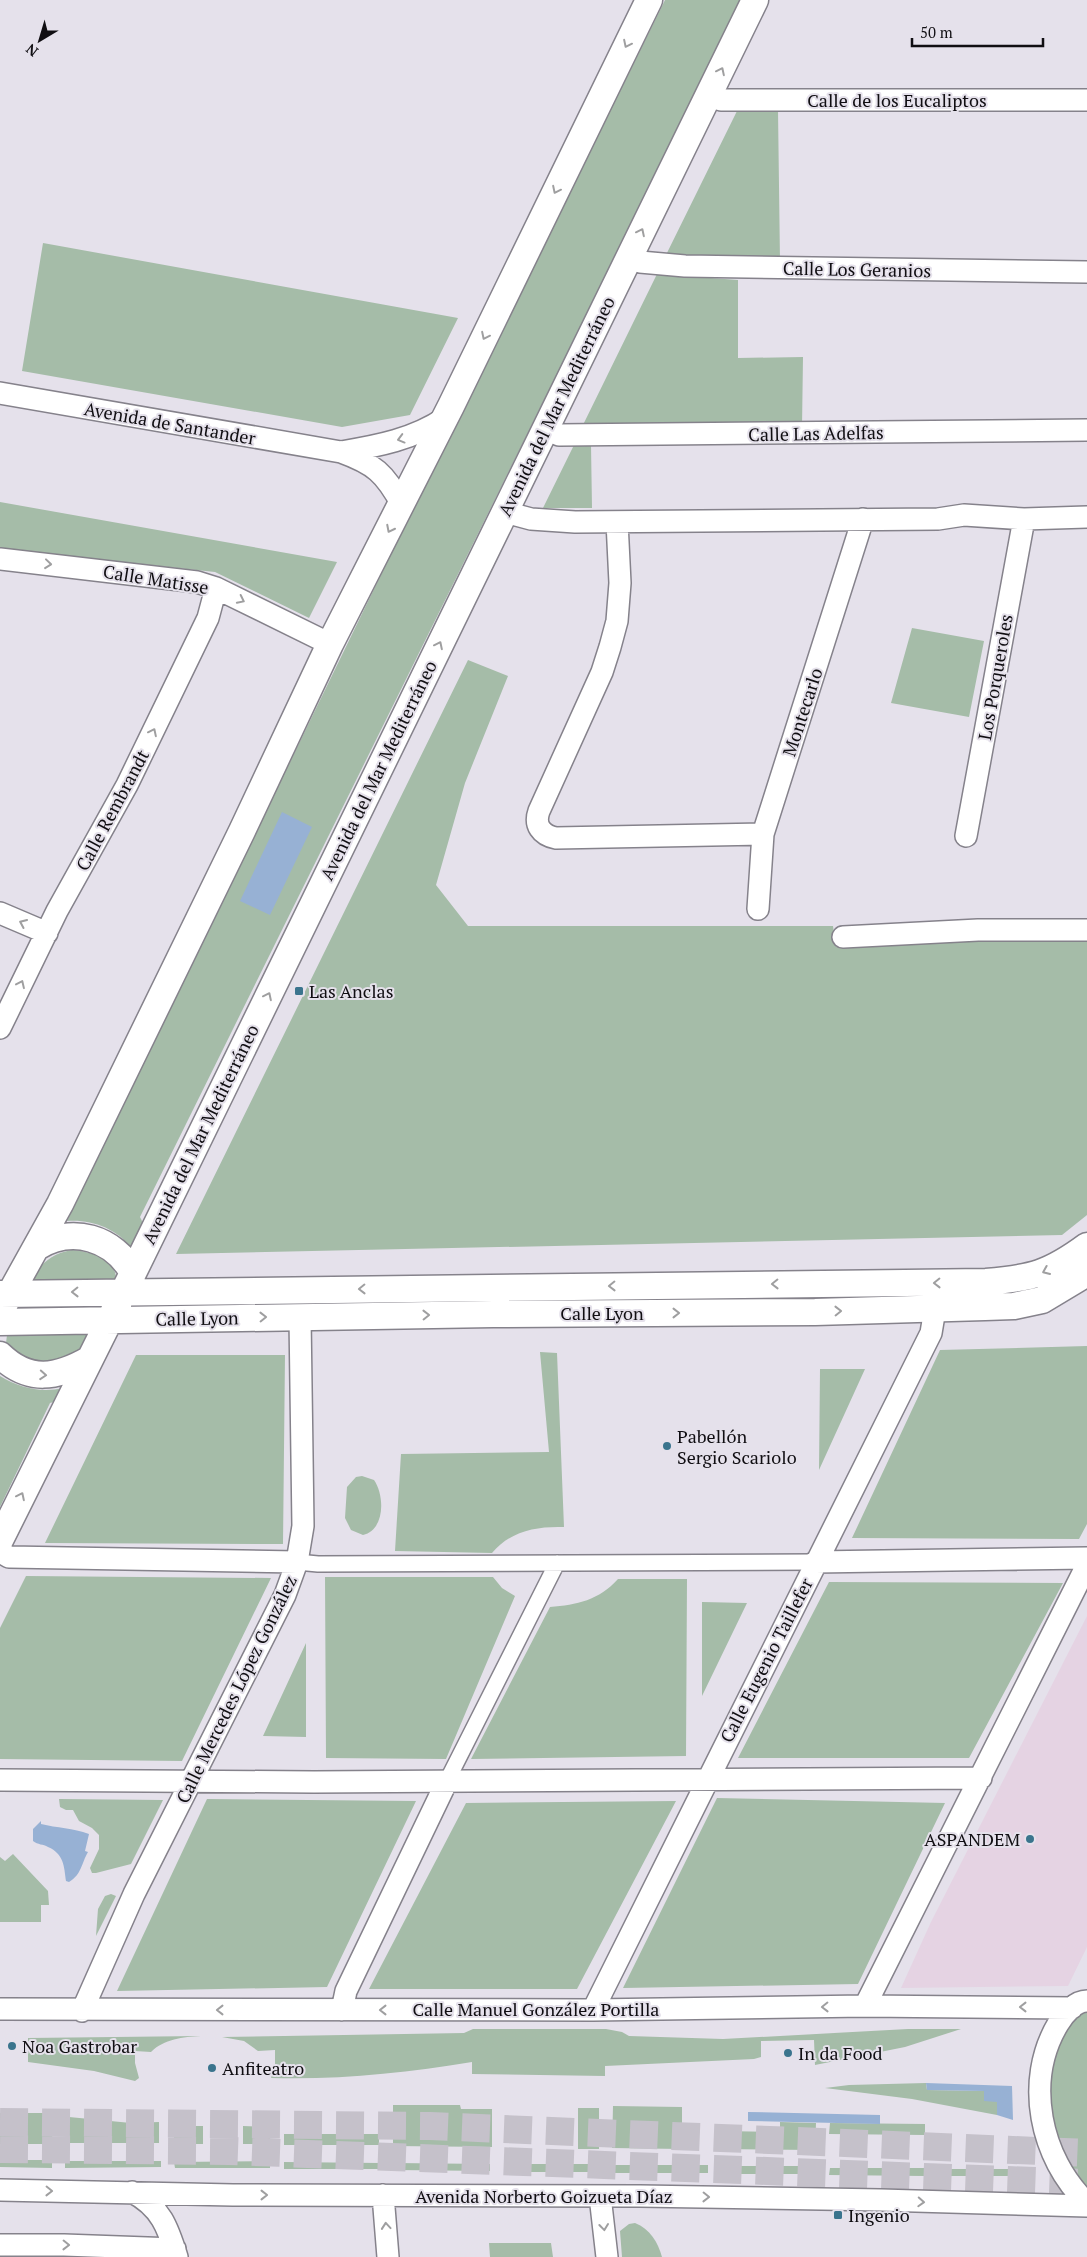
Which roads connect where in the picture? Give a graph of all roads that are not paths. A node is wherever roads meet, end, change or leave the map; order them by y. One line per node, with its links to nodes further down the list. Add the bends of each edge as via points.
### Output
1 (649, 0): 8 (street, one-way to 8)
2 (755, 0): 3 (street, Avenida del Mar Mediterráneo, one-way to 2)
3 (709, 94): 4 (street, Calle de los Eucaliptos, via 721,100); 5 (street, Avenida del Mar Mediterráneo, one-way to 3)
4 (1087, 100)
5 (629, 257): 6 (street, Calle Los Geranios, via 640,262 685,266); 9 (street, Avenida del Mar Mediterráneo)
6 (1087, 272)
7 (0, 393): 11 (street, Avenida de Santander)
8 (445, 418): 11 (street, Avenida de Santander, one-way to 11, via 428,430 406,438); 12 (street)
9 (546, 430): 10 (street, Calle Las Adelfas, via 559,435); 13 (street, Avenida del Mar Mediterráneo)
10 (1087, 430)
11 (341, 452): 12 (street, Avenida de Santander, via 374,466 386,478)
12 (402, 505): 20 (street, one-way to 20)
13 (504, 512): 17 (street, via 531,519); 32 (street, Avenida del Mar Mediterráneo, one-way to 13)
14 (1087, 517): 15 (street)
15 (1024, 518): 16 (street); 22 (street, Los Porqueroles)
16 (863, 519): 17 (street); 21 (street, Montecarlo)
17 (616, 522): 21 (street, via 620,583 617,621 602,672 539,811 540,829 556,838)
18 (0, 559): 19 (street, Calle Matisse, one-way to 19, via 197,582)
19 (216, 588): 20 (street, Calle Matisse, one-way to 20); 26 (street, Calle Rembrandt, one-way to 19, via 127,785 208,618)
20 (330, 644): 30 (street, via 242,831)
21 (763, 834): 23 (street, Montecarlo)
22 (966, 836)
23 (758, 909)
24 (0, 913): 26 (street, one-way to 24)
25 (1087, 930): 27 (street, via 978,930)
26 (47, 934): 28 (street, Calle Rembrandt, one-way to 26)
27 (843, 937)
28 (0, 1028)
29 (1087, 1246): 32 (street, Calle Lyon, one-way to 32, via 1067,1261 1034,1276 986,1282)
30 (37, 1247): 32 (street, via 59,1237 74,1235 102,1242 126,1260); 33 (street)
31 (1087, 1274): 34 (street, Calle Lyon, via 1042,1300 1014,1306)
32 (129, 1282): 33 (street, Calle Lyon, one-way to 33); 36 (street, Avenida del Mar Mediterráneo)
33 (3, 1300)
34 (935, 1309): 35 (street, Calle Lyon, one-way to 34); 44 (street, Calle Eugenio Taillefer, via 931,1333)
35 (300, 1317): 36 (street, Calle Lyon, one-way to 35); 43 (street, Calle Mercedes López González, via 303,1526)
36 (110, 1320): 37 (street, Calle Lyon); 39 (street, Avenida del Mar Mediterráneo)
37 (0, 1322)
38 (0, 1355): 39 (street, one-way to 39, via 14,1367 39,1375 66,1372)
39 (90, 1359): 40 (street, Avenida del Mar Mediterráneo, one-way to 39)
40 (0, 1540)
41 (0, 1552): 43 (street, via 9,1557)
42 (1087, 1558): 44 (street)
43 (297, 1562): 45 (street); 50 (street, Calle Mercedes López González, via 285,1595)
44 (815, 1562): 45 (street); 49 (street, Calle Eugenio Taillefer)
45 (557, 1563): 51 (street)
46 (1087, 1565): 47 (street)
47 (981, 1778): 49 (street); 53 (street)
48 (0, 1780): 50 (street)
49 (706, 1780): 51 (street); 56 (street, Calle Eugenio Taillefer)
50 (193, 1781): 51 (street); 57 (street, Calle Mercedes López González, via 134,1894)
51 (447, 1781): 55 (street, via 346,1991)
52 (1082, 2000): 53 (street, Calle Manuel González Portilla, one-way to 53); 63 (street, via 1060,2020 1049,2040 1039,2084 1045,2133 1056,2163)
53 (865, 2006): 56 (street, Calle Manuel González Portilla, one-way to 56)
54 (0, 2009): 57 (street, Calle Manuel González Portilla)
55 (342, 2010): 56 (street, Calle Manuel González Portilla, one-way to 55); 57 (street, Calle Manuel González Portilla, one-way to 57)
56 (593, 2010)
57 (82, 2011)
58 (0, 2190): 59 (street, Avenida Norberto Goizueta Díaz, one-way to 59)
59 (132, 2192): 60 (street, Avenida Norberto Goizueta Díaz); 64 (street, via 147,2199)
60 (233, 2194): 61 (street, Avenida Norberto Goizueta Díaz, one-way to 61); 64 (street, via 216,2201 184,2201 174,2209)
61 (383, 2196): 62 (street, Avenida Norberto Goizueta Díaz); 67 (street, one-way to 61)
62 (600, 2196): 63 (street, Avenida Norberto Goizueta Díaz, one-way to 63); 68 (street, one-way to 68)
63 (1087, 2205)
64 (168, 2227): 66 (street)
65 (0, 2245): 66 (street, one-way to 66, via 64,2245)
66 (176, 2253)
67 (388, 2257)
68 (607, 2257)

